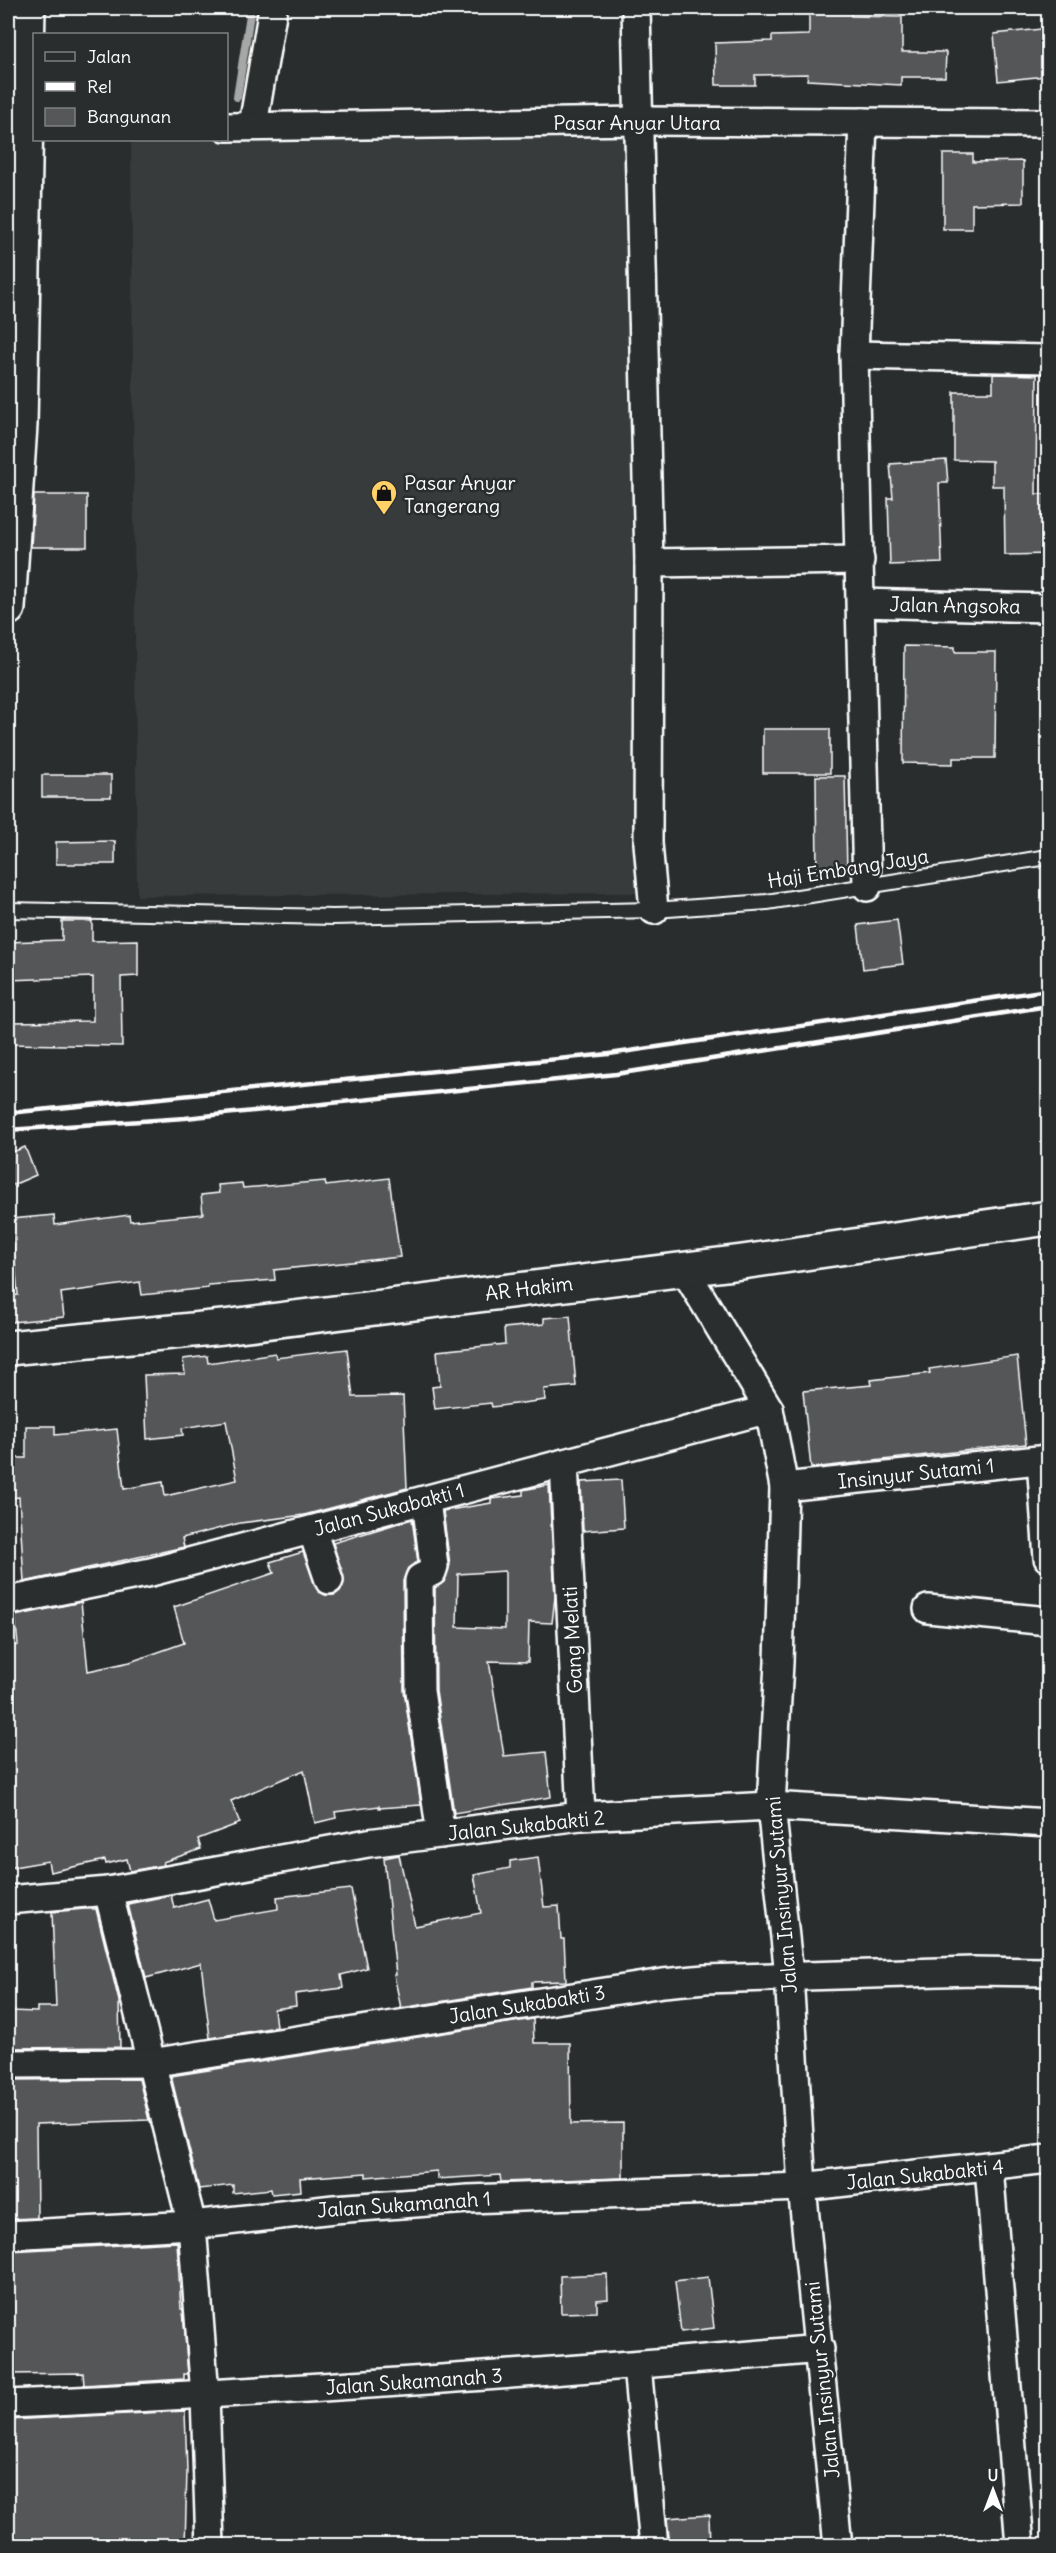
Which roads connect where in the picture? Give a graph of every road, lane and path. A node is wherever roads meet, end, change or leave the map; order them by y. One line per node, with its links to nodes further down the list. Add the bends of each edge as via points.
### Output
1 (28, 8): 8 (street)
2 (273, 8): 7 (street)
3 (636, 8): 4 (street)
4 (641, 121): 5 (street, Pasar Anyar Utara); 7 (street, Pasar Anyar Utara); 13 (street)
5 (863, 122): 6 (street, Pasar Anyar Utara); 9 (street)
6 (1048, 123)
7 (240, 126)
8 (24, 136): 11 (street)
9 (854, 355): 10 (street); 12 (street)
10 (1048, 359)
11 (14, 425): 15 (street)
12 (860, 560): 13 (street); 14 (street)
13 (649, 563): 20 (street, via 648,843)
14 (861, 603): 16 (street, Jalan Angsoka); 18 (street)
15 (8, 608)
16 (1048, 608)
17 (1048, 857): 18 (lane, Haji Embang Jaya)
18 (867, 887): 20 (lane, Haji Embang Jaya, via 768,902)
19 (8, 910): 20 (lane, Haji Embang Jaya, via 333,917)
20 (654, 910)
21 (1048, 1218): 22 (street, AR Hakim)
22 (684, 1269): 23 (street, AR Hakim, via 223,1327); 24 (street, Jalan Insinyur Sutami)
23 (8, 1348)
24 (769, 1409): 26 (street, Jalan Sukabakti 1); 27 (street, Jalan Insinyur Sutami)
25 (1045, 1459): 27 (street, Insinyur Sutami 1); 30 (street)
26 (564, 1463): 28 (street, Jalan Sukabakti 1); 36 (street, Gang Melati)
27 (784, 1487): 35 (street, Jalan Insinyur Sutami)
28 (426, 1500): 29 (street, Jalan Sukabakti 1); 38 (street, via 434,1566 419,1581 420,1691)
29 (312, 1530): 31 (street); 32 (street, Jalan Sukabakti 1, via 151,1572)
30 (1048, 1558)
31 (329, 1580)
32 (8, 1601)
33 (928, 1609): 34 (street)
34 (1048, 1621)
35 (771, 1806): 36 (street, Jalan Sukabakti 2); 37 (street, Jalan Sukabakti 2); 42 (street, Jalan Insinyur Sutami)
36 (581, 1816): 38 (street, Jalan Sukabakti 2)
37 (1048, 1823)
38 (441, 1834): 39 (street, Jalan Sukabakti 2, via 368,1843)
39 (108, 1891): 40 (street, Jalan Sukabakti 2); 43 (street)
40 (8, 1900)
41 (1048, 1972): 42 (street, Jalan Sukabakti 3)
42 (789, 1975): 43 (street, Jalan Sukabakti 3, via 663,1983); 47 (street, Jalan Insinyur Sutami)
43 (150, 2063): 44 (street, Jalan Sukabakti 3); 48 (street)
44 (8, 2064)
45 (1048, 2160): 46 (street, Jalan Sukabakti 4)
46 (989, 2167): 47 (street, Jalan Sukabakti 4); 57 (street)
47 (802, 2187): 48 (street, Jalan Sukamanah 1, via 468,2199); 50 (street, Jalan Insinyur Sutami)
48 (192, 2224): 49 (street, Jalan Sukamanah 1); 52 (street)
49 (8, 2235)
50 (820, 2349): 51 (street, Jalan Sukamanah 3); 56 (street, Jalan Insinyur Sutami)
51 (637, 2366): 52 (street, Jalan Sukamanah 3); 55 (street)
52 (205, 2395): 53 (street, Jalan Sukamanah 3); 54 (street)
53 (8, 2404)
54 (210, 2546)
55 (654, 2546)
56 (838, 2546)
57 (1020, 2546)

